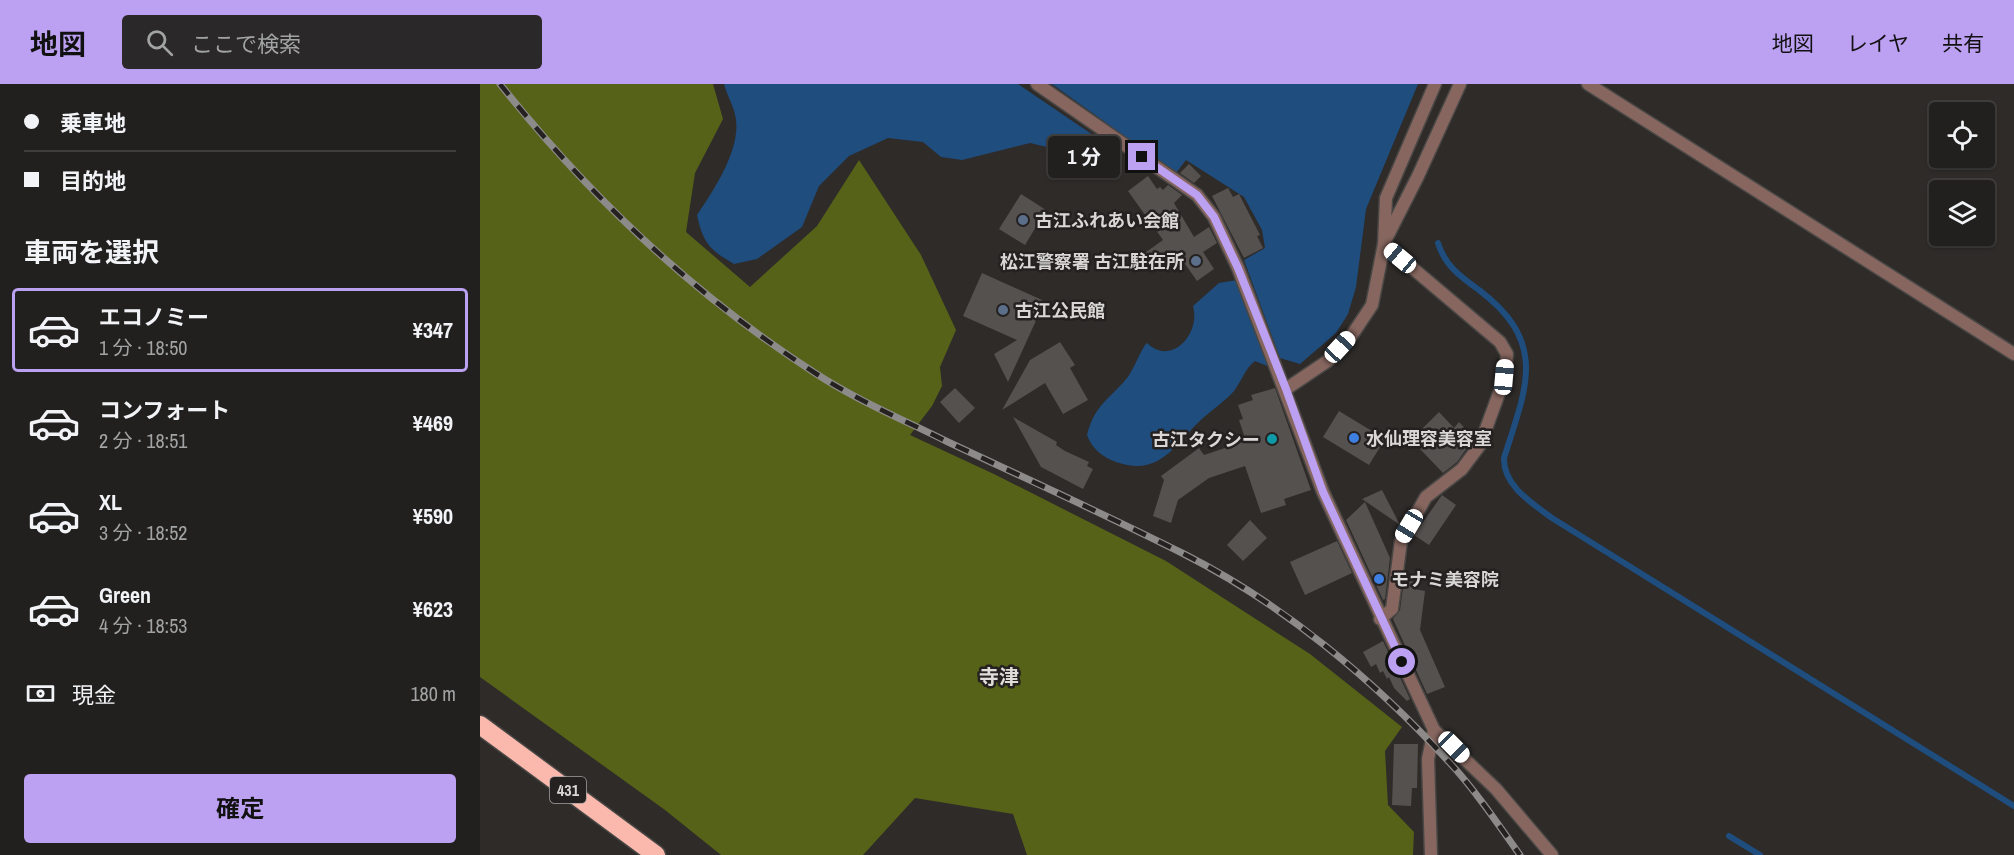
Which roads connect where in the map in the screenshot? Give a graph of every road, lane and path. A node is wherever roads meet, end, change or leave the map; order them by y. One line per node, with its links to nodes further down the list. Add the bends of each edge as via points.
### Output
1 (1037, 84): 7 (street, via 1197,195 1214,217 1238,268)
2 (1435, 84): 5 (street, via 1386,198)
3 (1460, 84): 5 (street)
4 (1588, 84): 6 (street)
5 (1384, 243): 7 (street, via 1372,305 1329,360); 8 (street, via 1500,342 1507,354 1504,377 1480,445 1462,469 1426,497 1401,540 1392,609)
6 (2014, 354)
7 (1286, 389): 8 (street, via 1323,492)
8 (1380, 619): 10 (street)
9 (480, 725): 11 (highway, 431)
10 (1434, 730): 12 (street, via 1428,759); 13 (street, via 1496,789)
11 (656, 855)
12 (1431, 855)
13 (1552, 855)

